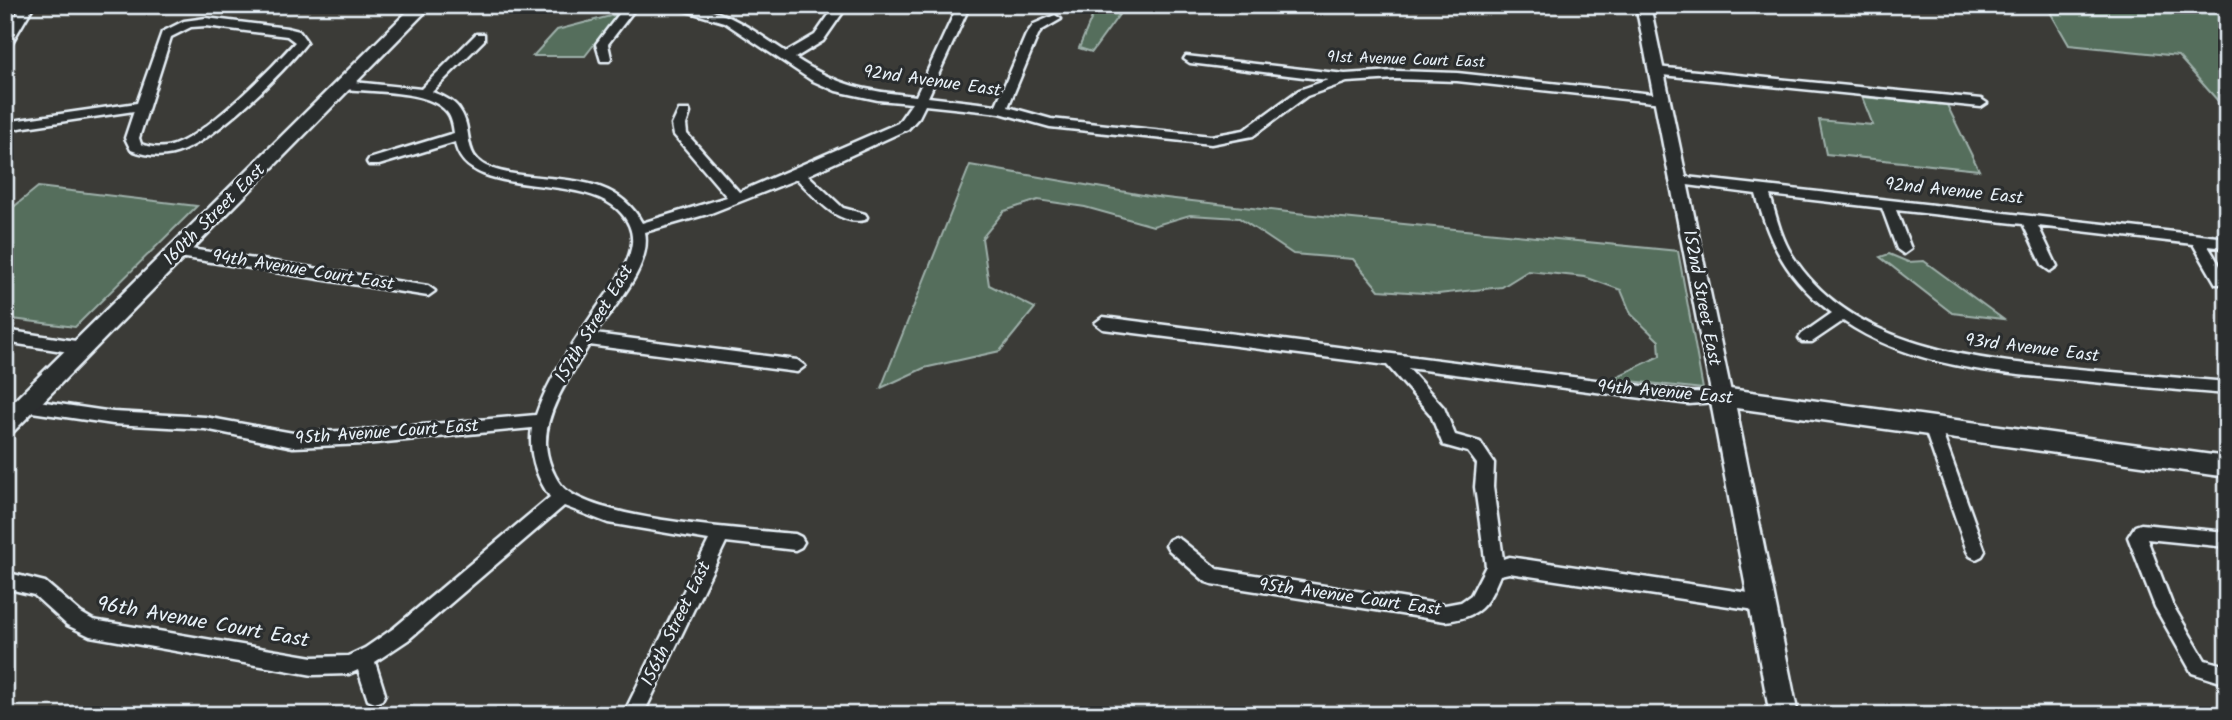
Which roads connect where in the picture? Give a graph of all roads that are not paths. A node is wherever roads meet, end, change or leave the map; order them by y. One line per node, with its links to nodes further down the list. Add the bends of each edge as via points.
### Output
1 (28, 5): 11 (street)
2 (424, 5): 17 (main road, 160th Street East)
3 (632, 5): 12 (street, via 603,44)
4 (672, 5): 8 (street, 92nd Avenue East)
5 (842, 5): 13 (street, via 819,38)
6 (964, 5): 20 (street)
7 (1643, 5): 15 (street, 152nd Street East)
8 (709, 8): 13 (street, 92nd Avenue East)
9 (1055, 19): 23 (street, via 1032,35)
10 (480, 37): 18 (street)
11 (5, 44)
12 (605, 58)
13 (786, 58): 20 (street, 92nd Avenue East, via 840,88)
14 (1190, 59): 16 (street, 91st Avenue Court East)
15 (1656, 71): 19 (street, 152nd Street East); 21 (street)
16 (1345, 78): 19 (street, 91st Avenue Court East, via 1457,76); 23 (street, 92nd Avenue East, via 1303,93 1248,133 1211,141 1050,123)
17 (345, 85): 18 (street); 39 (main road, 160th Street East)
18 (424, 93): 26 (street, via 454,111)
19 (1662, 99): 29 (street, 152nd Street East)
20 (920, 100): 23 (street, 92nd Avenue East); 28 (street, via 903,126)
21 (1981, 103)
22 (142, 106): 22 (street, via 132,138 136,147 166,151 194,141 293,52 301,39 287,32 206,22 178,27 162,43); 25 (street)
23 (1001, 109)
24 (684, 113): 31 (street, via 681,135)
25 (5, 125)
26 (459, 136): 27 (street); 35 (street, via 464,154 479,167 612,197 625,207)
27 (374, 162)
28 (798, 173): 31 (street); 33 (street, via 838,211)
29 (1676, 180): 30 (street, 92nd Avenue East); 52 (street, 152nd Street East)
30 (1762, 190): 32 (street, 92nd Avenue East); 43 (street, 93rd Avenue East, via 1783,253 1812,289)
31 (736, 198): 35 (street)
32 (1887, 204): 34 (street, 92nd Avenue East); 38 (street)
33 (860, 217)
34 (2028, 220): 36 (street, 92nd Avenue East); 40 (street)
35 (637, 229): 47 (street, 157th Street East, via 639,243 631,268)
36 (2197, 239): 37 (street, 92nd Avenue East); 41 (street)
37 (2227, 243)
38 (1904, 249)
39 (178, 251): 42 (street, 94th Avenue Court East); 48 (main road, 160th Street East)
40 (2050, 266)
41 (2221, 280)
42 (428, 291)
43 (1842, 314): 46 (street); 51 (street, 93rd Avenue East, via 1890,339 1938,355 2018,370)
44 (1103, 323): 49 (street, 94th Avenue East)
45 (5, 336): 48 (street)
46 (1807, 338)
47 (587, 339): 50 (street); 54 (street, 157th Street East)
48 (82, 348): 53 (main road, 160th Street East)
49 (1392, 361): 52 (street, 94th Avenue East, via 1689,398); 64 (street, via 1438,412 1449,440 1474,447 1486,463 1484,487)
50 (797, 366)
51 (2227, 388)
52 (1722, 397): 56 (main road, 94th Avenue East); 66 (main road, 152nd Street East)
53 (25, 405): 54 (street, 95th Avenue Court East, via 123,419 205,423 293,440); 55 (main road, 160th Street East)
54 (541, 421): 58 (street, 157th Street East, via 540,457)
55 (5, 425)
56 (1932, 427): 57 (main road, 94th Avenue East); 63 (street)
57 (2227, 467)
58 (562, 497): 59 (street, via 624,518); 67 (street, via 401,634)
59 (721, 533): 61 (street); 70 (street, 156th Street East)
60 (2227, 540): 68 (street, via 2141,531 2137,537 2164,607 2199,667)
61 (795, 542)
62 (1175, 545): 64 (street, 95th Avenue Court East, via 1203,571 1230,581 1446,613 1466,610 1483,597)
63 (1976, 551)
64 (1495, 568): 66 (street, via 1509,565)
65 (5, 580): 67 (street, 96th Avenue Court East, via 39,588 90,628 313,666 335,667)
66 (1762, 603): 71 (main road, 152nd Street East)
67 (364, 659): 69 (street)
68 (2227, 676)
69 (375, 694)
70 (633, 715)
71 (1784, 715)

